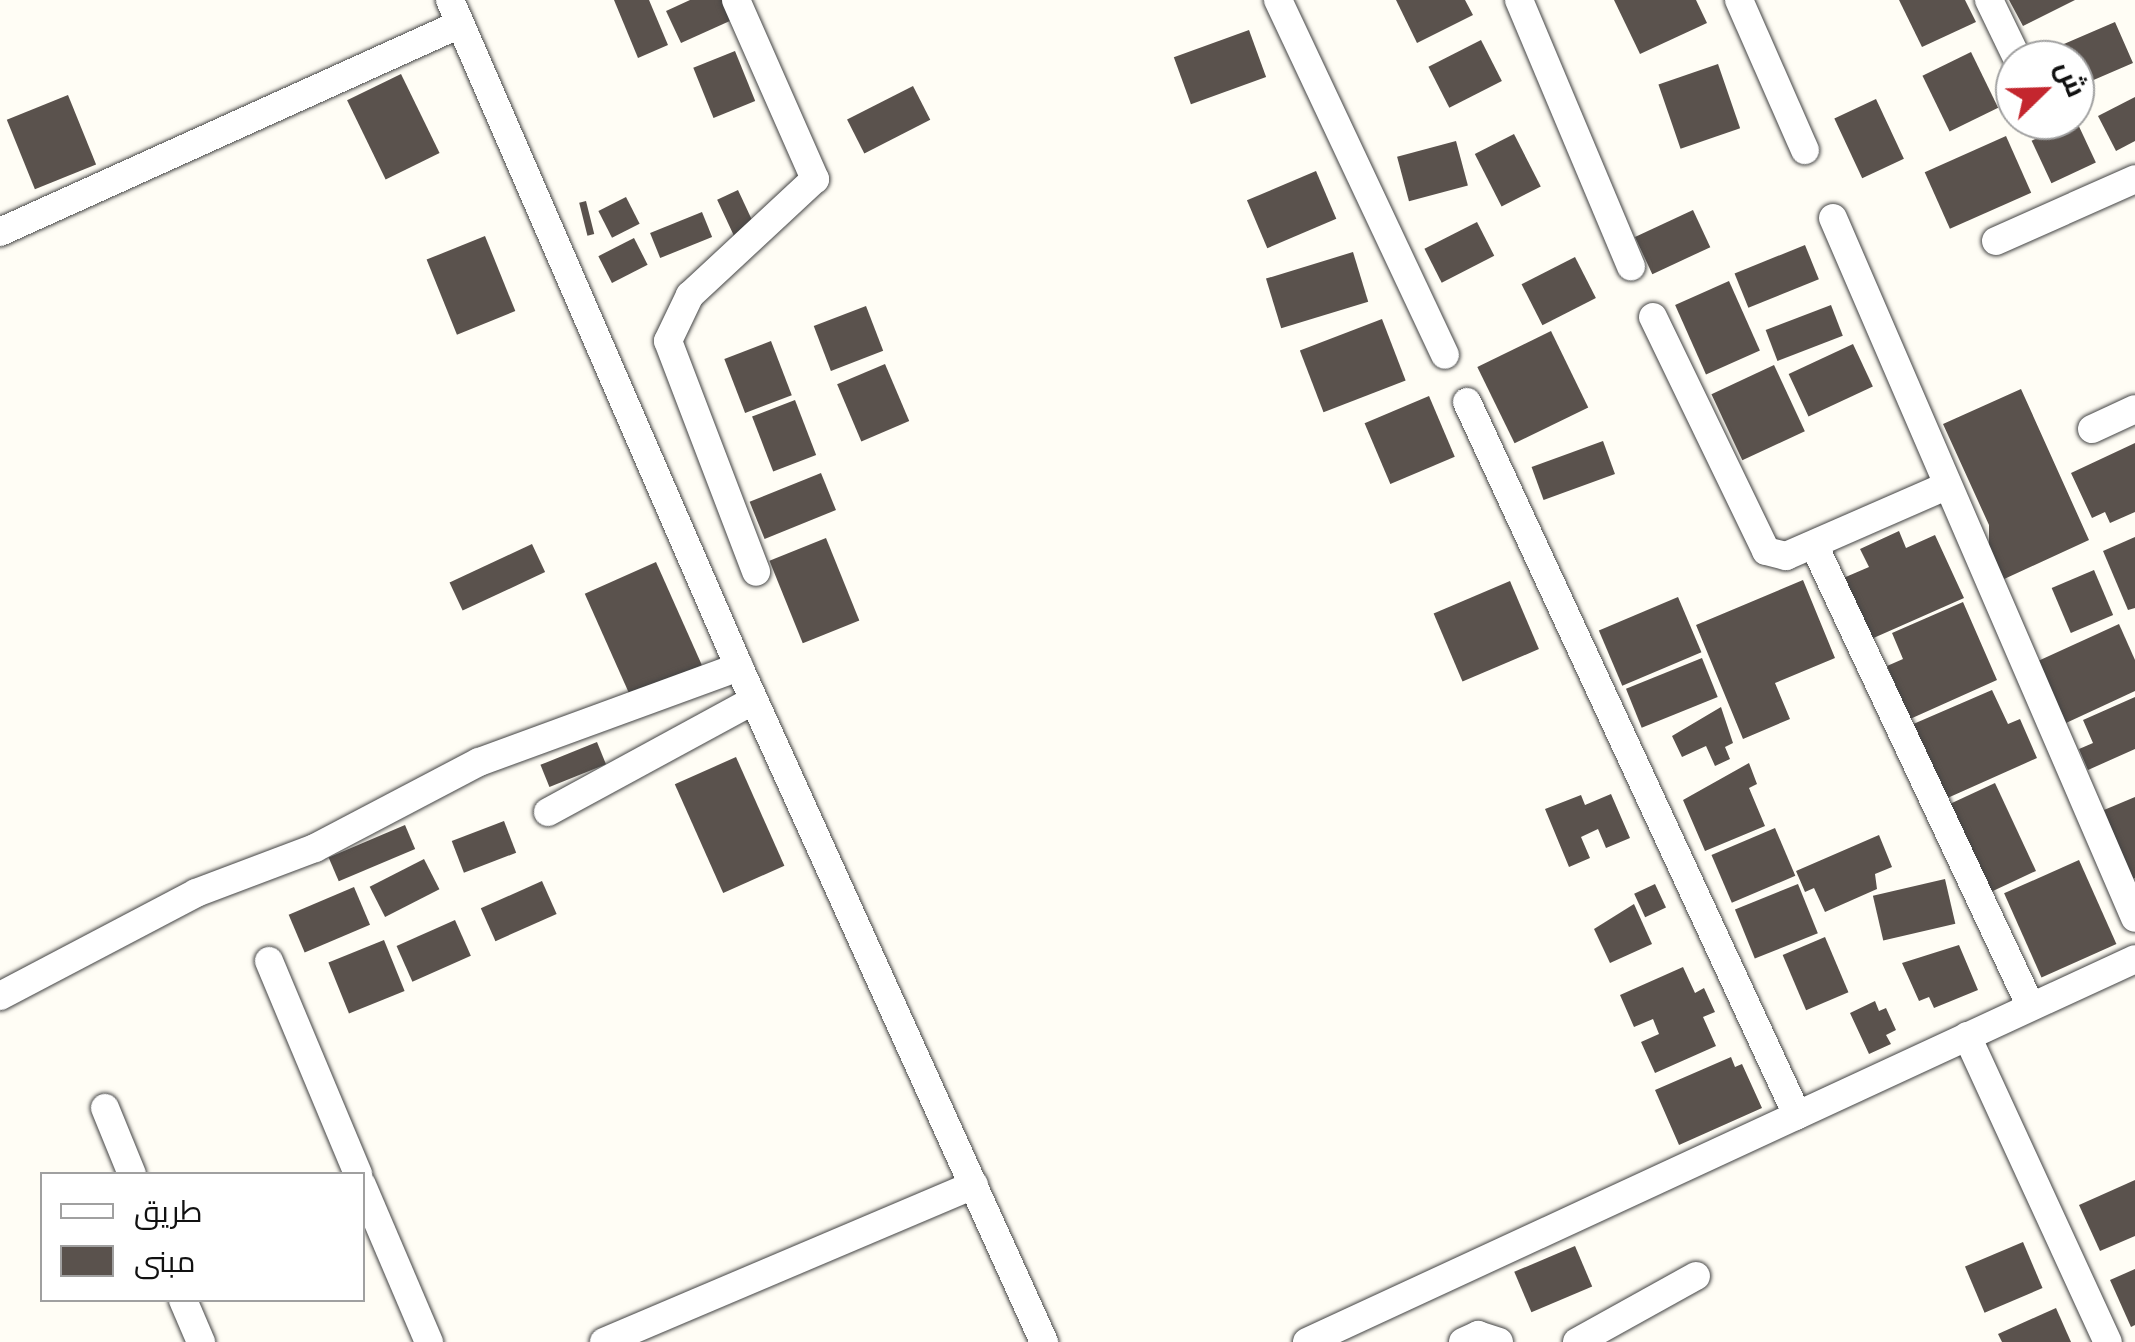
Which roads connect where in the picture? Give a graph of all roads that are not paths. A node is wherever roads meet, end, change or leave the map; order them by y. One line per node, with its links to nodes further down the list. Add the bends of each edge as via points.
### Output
1 (736, 0): 21 (street, via 815,180 690,295 668,341)
2 (1278, 0): 15 (street)
3 (1519, 0): 13 (street)
4 (1739, 0): 8 (street)
5 (1990, 0): 7 (street)
6 (455, 12): 11 (street); 22 (street)
7 (2009, 40)
8 (1805, 150)
9 (2135, 179): 12 (street)
10 (1833, 218): 19 (street)
11 (0, 232)
12 (1996, 241)
13 (1630, 266)
14 (1653, 317): 20 (street, via 1766,551 1786,556)
15 (1444, 355)
16 (1468, 402): 32 (street)
17 (2135, 409): 18 (street)
18 (2092, 428)
19 (1944, 487): 20 (street); 25 (street)
20 (1814, 546): 29 (street)
21 (756, 572)
22 (738, 667): 23 (street); 28 (street, via 480,762 315,848 196,893)
23 (754, 700): 24 (street); 35 (street)
24 (548, 812)
25 (2135, 918)
26 (2135, 959): 29 (street)
27 (268, 961): 34 (street)
28 (0, 996)
29 (2031, 1007): 30 (street)
30 (1968, 1036): 32 (street); 47 (street)
31 (105, 1108): 33 (street)
32 (1797, 1114): 43 (street)
33 (131, 1172)
34 (357, 1172)
35 (974, 1184): 41 (street); 42 (street)
36 (365, 1192): 40 (street)
37 (1696, 1276): 46 (street)
38 (184, 1302): 39 (street)
39 (201, 1342)
40 (428, 1342)
41 (604, 1342)
42 (1044, 1342)
43 (1306, 1342)
44 (1462, 1342): 45 (street, via 1478,1335)
45 (1499, 1342)
46 (1577, 1342)
47 (2108, 1342)

